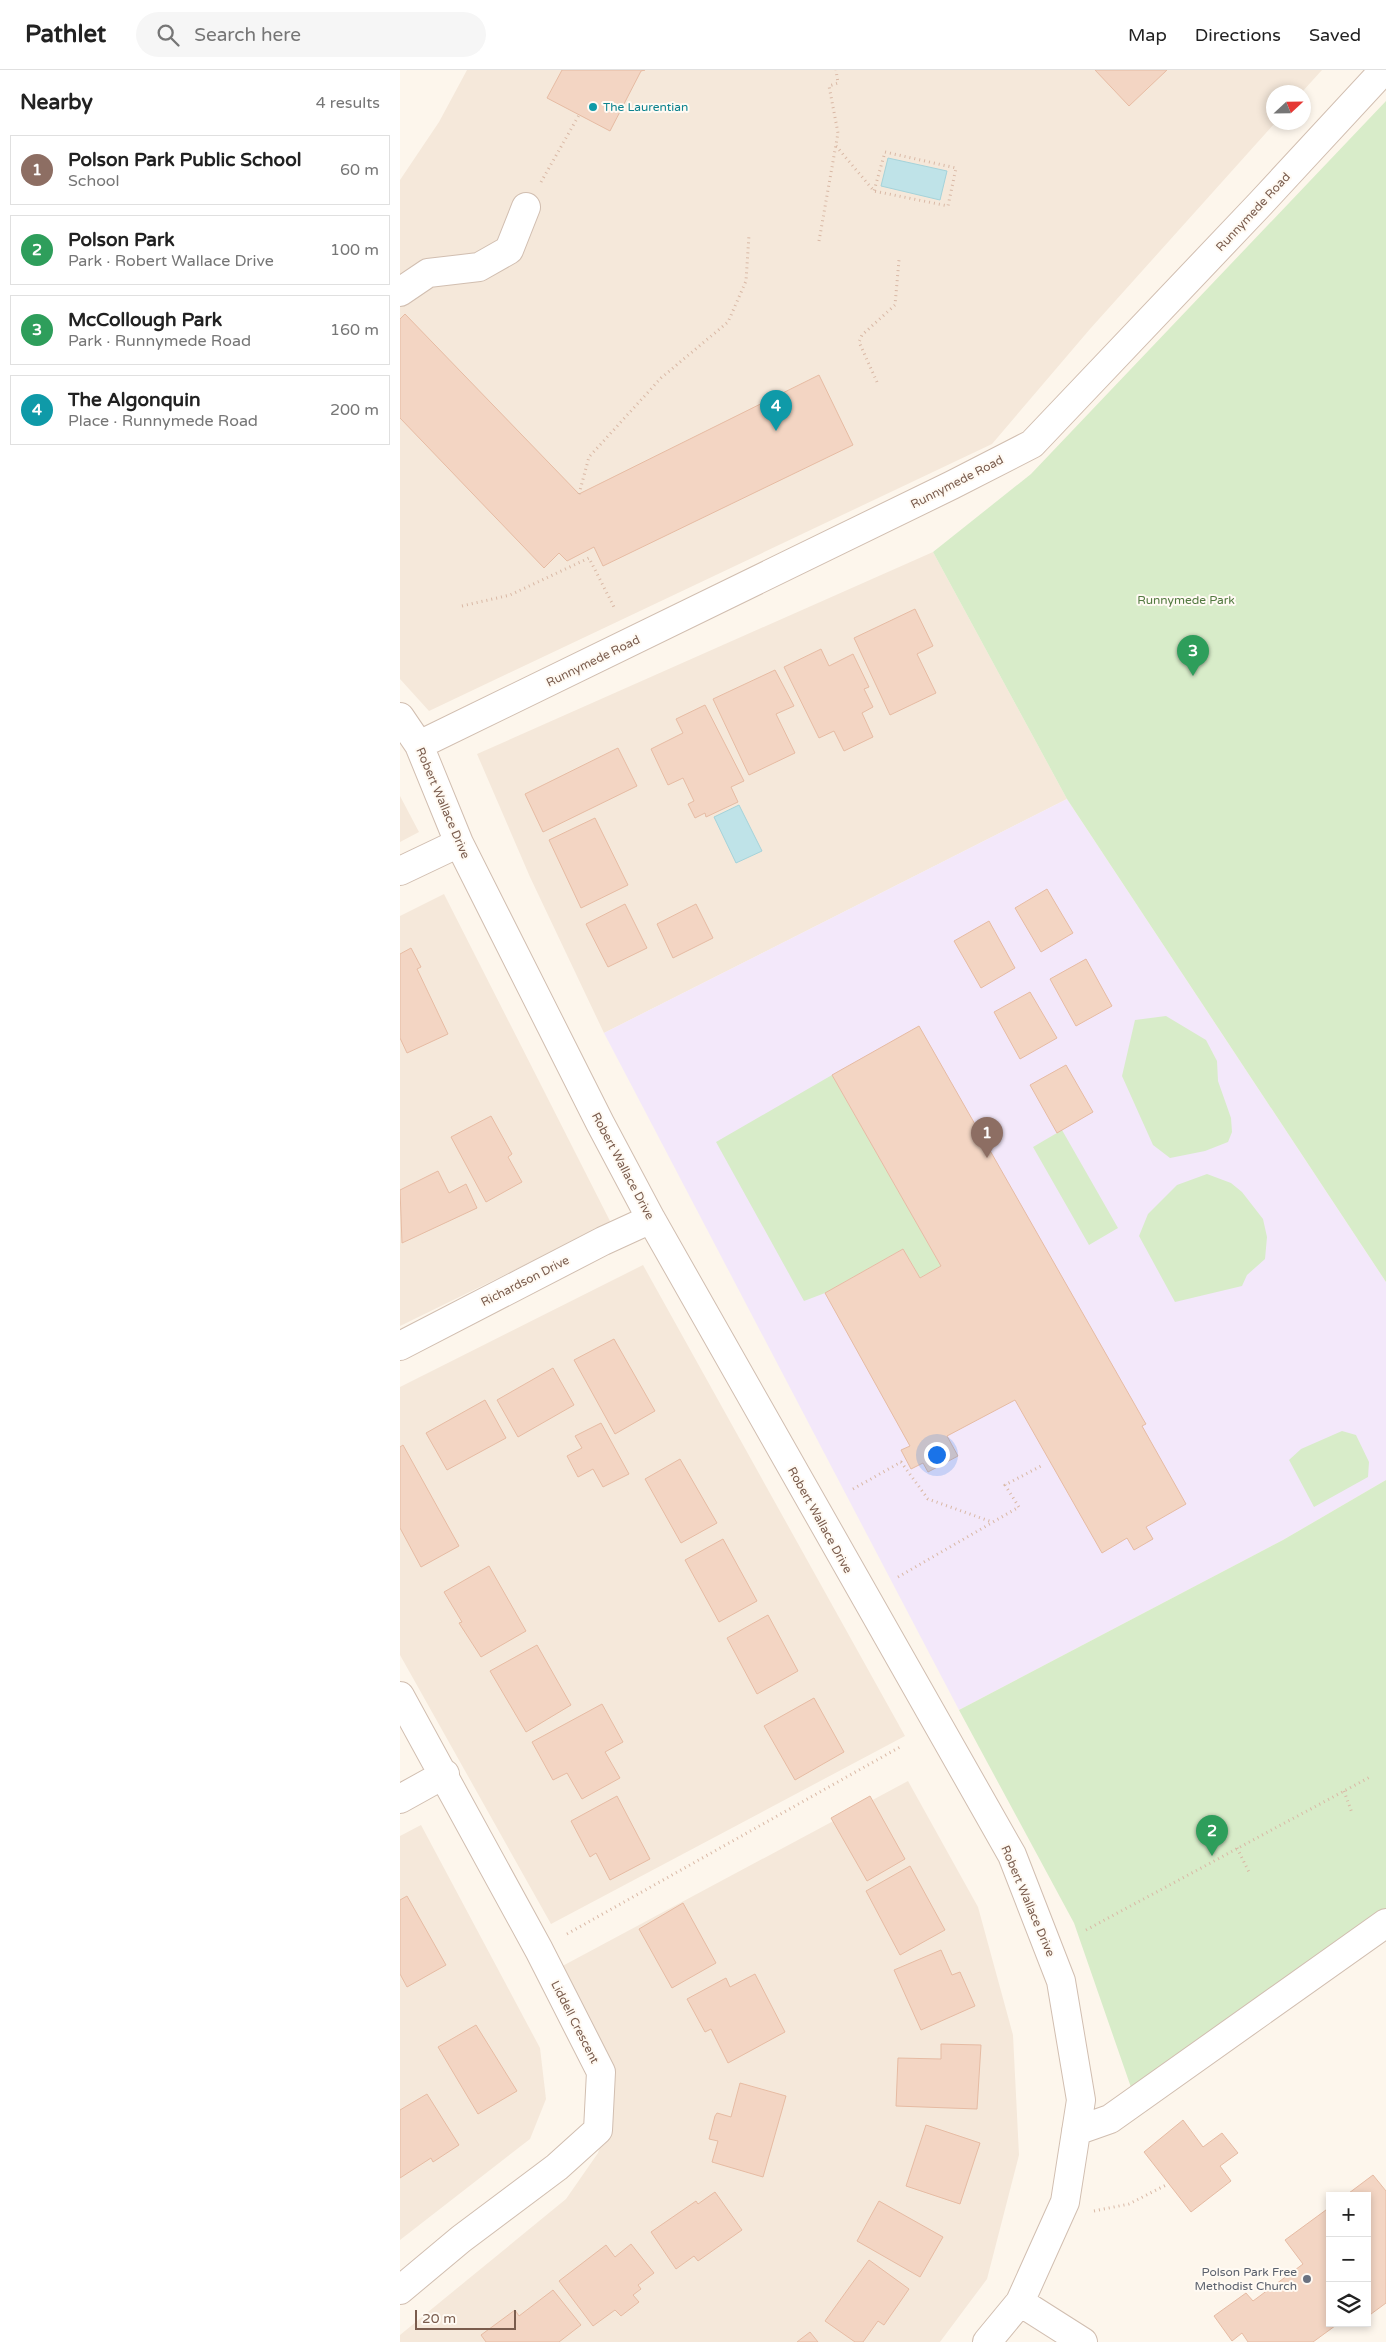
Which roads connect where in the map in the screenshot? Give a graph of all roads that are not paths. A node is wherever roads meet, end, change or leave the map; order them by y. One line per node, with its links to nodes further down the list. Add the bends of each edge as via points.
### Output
1 (1384, 70): 5 (street, Runnymede Road, via 1032,444)
2 (526, 207): 3 (street, via 509,250 479,267 428,273)
3 (400, 292)
4 (400, 717): 5 (street, Robert Wallace Drive)
5 (419, 745): 6 (street, Robert Wallace Drive)
6 (459, 843): 7 (street); 8 (street, Robert Wallace Drive, via 595,1115)
7 (400, 871)
8 (651, 1219): 9 (street, Richardson Drive); 14 (street, Robert Wallace Drive, via 1012,1855 1061,1981 1081,2100)
9 (400, 1346)
10 (400, 1696): 11 (street, Liddell Crescent)
11 (445, 1774): 12 (street); 15 (street, Liddell Crescent, via 601,2072 598,2130 557,2167 461,2239)
12 (400, 1799)
13 (1386, 1923): 14 (street, via 1110,2119)
14 (1076, 2131): 16 (street, Robert Wallace Drive, via 1065,2202)
15 (400, 2290)
16 (1020, 2302): 17 (street, Robert Wallace Drive); 18 (street)
17 (987, 2342)
18 (1083, 2342)

